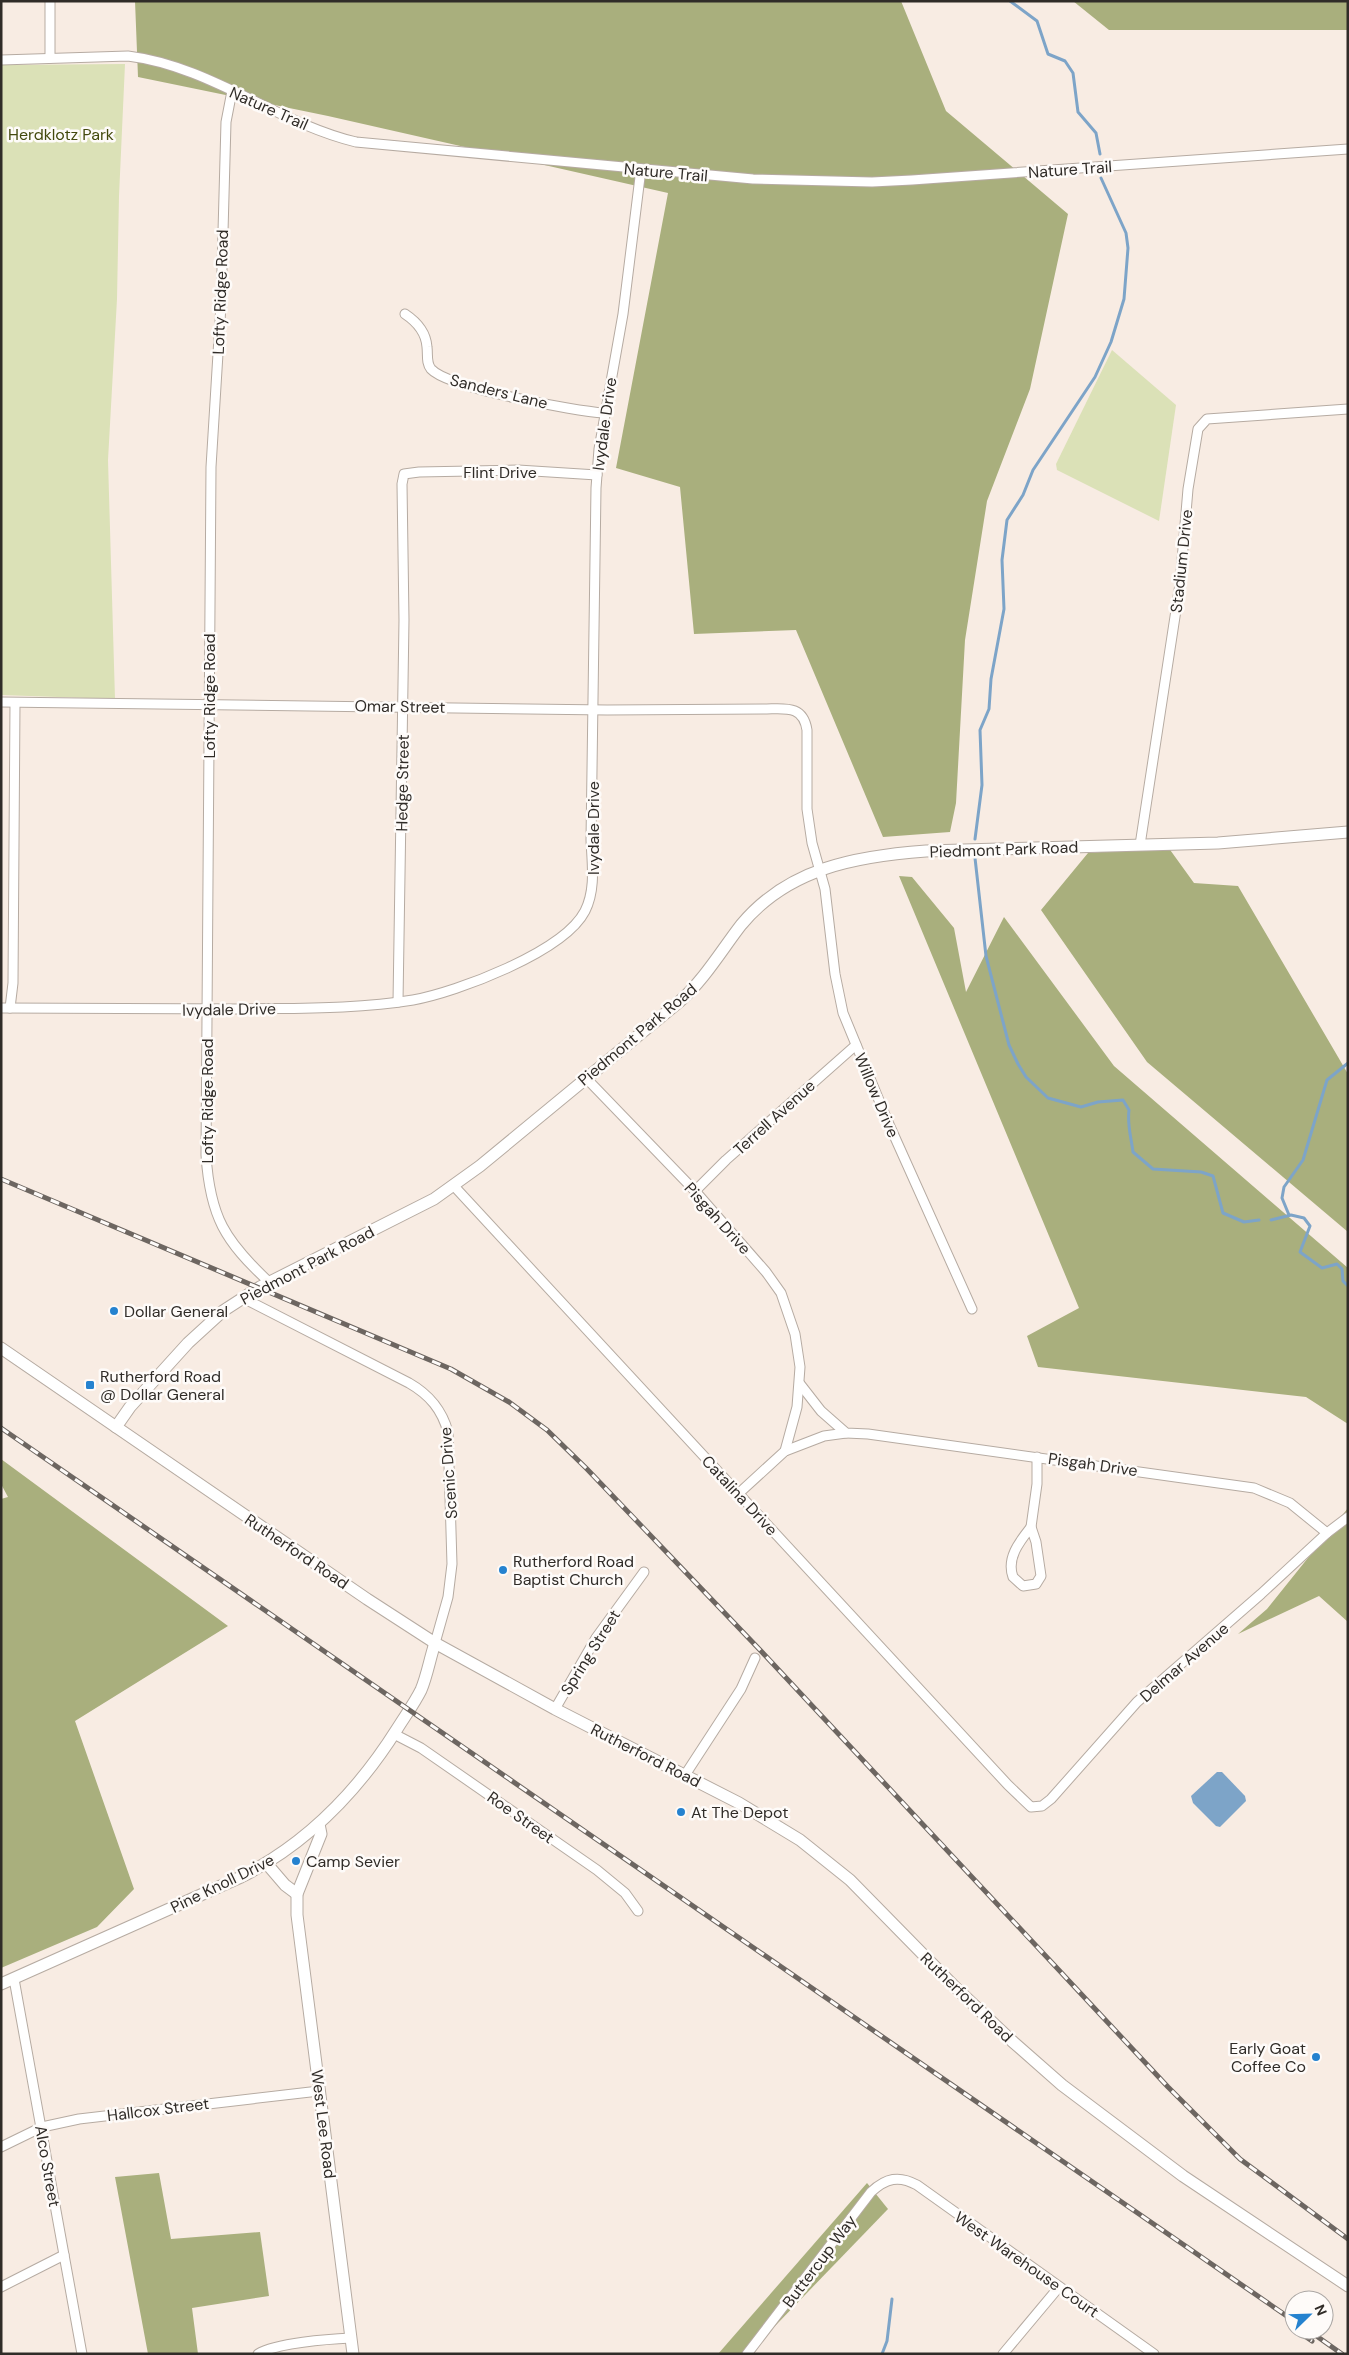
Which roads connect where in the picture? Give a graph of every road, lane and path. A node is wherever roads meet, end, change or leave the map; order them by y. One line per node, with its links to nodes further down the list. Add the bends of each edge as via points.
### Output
1 (50, 1): 2 (street)
2 (50, 58): 3 (street, Nature Trail); 4 (street, Nature Trail, via 146,58 175,66)
3 (1, 60)
4 (232, 91): 6 (street, Nature Trail, via 323,133 356,142); 14 (street, Lofty Ridge Road, via 226,122 211,467)
5 (1348, 149): 6 (street, Nature Trail, via 872,182 753,179)
6 (641, 169): 9 (street, Ivydale Drive, via 623,314)
7 (405, 314): 9 (street, Sanders Lane, via 425,333 429,366 436,373 480,390)
8 (1348, 409): 19 (street, Stadium Drive, via 1207,420 1198,429 1188,489 1180,584)
9 (604, 413): 11 (street, Ivydale Drive)
10 (404, 474): 11 (street, Flint Drive, via 518,470); 15 (street, Hedge Street)
11 (597, 475): 16 (street, Ivydale Drive)
12 (1, 702): 13 (street, Omar Street)
13 (15, 703): 14 (street, Omar Street); 22 (street, via 13,983)
14 (210, 704): 15 (street, Omar Street); 23 (street, Lofty Ridge Road)
15 (403, 706): 16 (street, Omar Street); 21 (street, Hedge Street)
16 (594, 709): 17 (street, Omar Street, via 788,709); 21 (street, Ivydale Drive, via 593,885 584,912 557,939 532,956 463,984)
17 (798, 712): 20 (street, Willow Drive, via 805,720 807,730 807,809)
18 (1348, 832): 19 (street, Piedmont Park Road, via 1218,843)
19 (1140, 845): 20 (street, Piedmont Park Road, via 890,854 851,860)
20 (818, 870): 24 (street, Willow Drive, via 825,889 843,1013); 25 (street, Piedmont Park Road, via 786,886 762,904 742,924 689,993)
21 (398, 1002): 23 (street, Ivydale Drive)
22 (6, 1008): 23 (street, Ivydale Drive)
23 (207, 1009): 28 (street, Lofty Ridge Road, via 206,1156 210,1194 214,1211 230,1240)
24 (856, 1045): 27 (street, Terrell Avenue); 30 (street, Willow Drive)
25 (586, 1078): 26 (street, Piedmont Park Road); 27 (street, Pisgah Drive)
26 (453, 1185): 28 (street, Piedmont Park Road, via 418,1208); 37 (street, Catalina Drive)
27 (695, 1191): 32 (street, Pisgah Drive, via 781,1293 795,1334)
28 (269, 1282): 29 (street, Piedmont Park Road)
29 (242, 1298): 33 (street, Piedmont Park Road, via 214,1318 188,1343); 42 (street, Scenic Drive, via 409,1383 428,1397 442,1414 448,1432 452,1564 448,1597)
30 (972, 1310)
31 (1, 1348): 33 (street, Rutherford Road)
32 (800, 1384): 34 (street, via 821,1411); 35 (street, Pisgah Drive)
33 (116, 1427): 42 (street, Rutherford Road)
34 (846, 1433): 35 (street, Pisgah Drive, via 824,1436); 36 (street, Pisgah Drive)
35 (785, 1451): 37 (street, Pisgah Drive)
36 (1037, 1457): 39 (street); 40 (street, Pisgah Drive, via 1254,1488 1290,1503)
37 (738, 1494): 47 (street, Catalina Drive)
38 (1348, 1517): 40 (street, Delmar Avenue)
39 (1031, 1527): 39 (street, via 1041,1576 1036,1584 1023,1586 1013,1577 1011,1561)
40 (1327, 1533): 47 (street, Delmar Avenue, via 1137,1702 1051,1799 1037,1808)
41 (644, 1572): 44 (street, Spring Street, via 596,1638)
42 (435, 1643): 44 (street, Rutherford Road); 45 (street, Pine Knoll Drive, via 421,1689)
43 (755, 1658): 46 (street, via 741,1689)
44 (555, 1709): 46 (street, Rutherford Road)
45 (394, 1734): 48 (street, Pine Knoll Drive, via 356,1785); 51 (street, Roe Street, via 421,1748 597,1870 625,1892)
46 (685, 1775): 60 (street, Rutherford Road, via 767,1819 823,1858 869,1898 991,2021 1062,2084 1183,2176)
47 (1027, 1805)
48 (319, 1824): 49 (street, Pine Knoll Drive); 50 (street, West Lee Road, via 321,1834)
49 (266, 1864): 50 (street, via 285,1886); 52 (street, Pine Knoll Drive)
50 (297, 1894): 54 (street, West Lee Road, via 298,1930)
51 (638, 1911)
52 (14, 1979): 53 (street, Pine Knoll Drive); 55 (street, Alco Street)
53 (1, 1984)
54 (319, 2091): 55 (street, Hallcox Street, via 79,2119); 62 (street, West Lee Road)
55 (42, 2127): 56 (street, Hallcox Street); 58 (street, Alco Street)
56 (1, 2147)
57 (898, 2178): 61 (street, West Warehouse Court, via 917,2185); 66 (street, Buttercup Way, via 887,2180 871,2192)
58 (64, 2254): 59 (street); 63 (street, Alco Street)
59 (1, 2286)
60 (1348, 2286)
61 (1059, 2287): 67 (street); 68 (street, West Warehouse Court)
62 (351, 2338): 64 (street, via 326,2339); 65 (street, West Lee Road)
63 (82, 2354)
64 (258, 2354)
65 (353, 2354)
66 (747, 2354)
67 (1003, 2354)
68 (1154, 2354)

